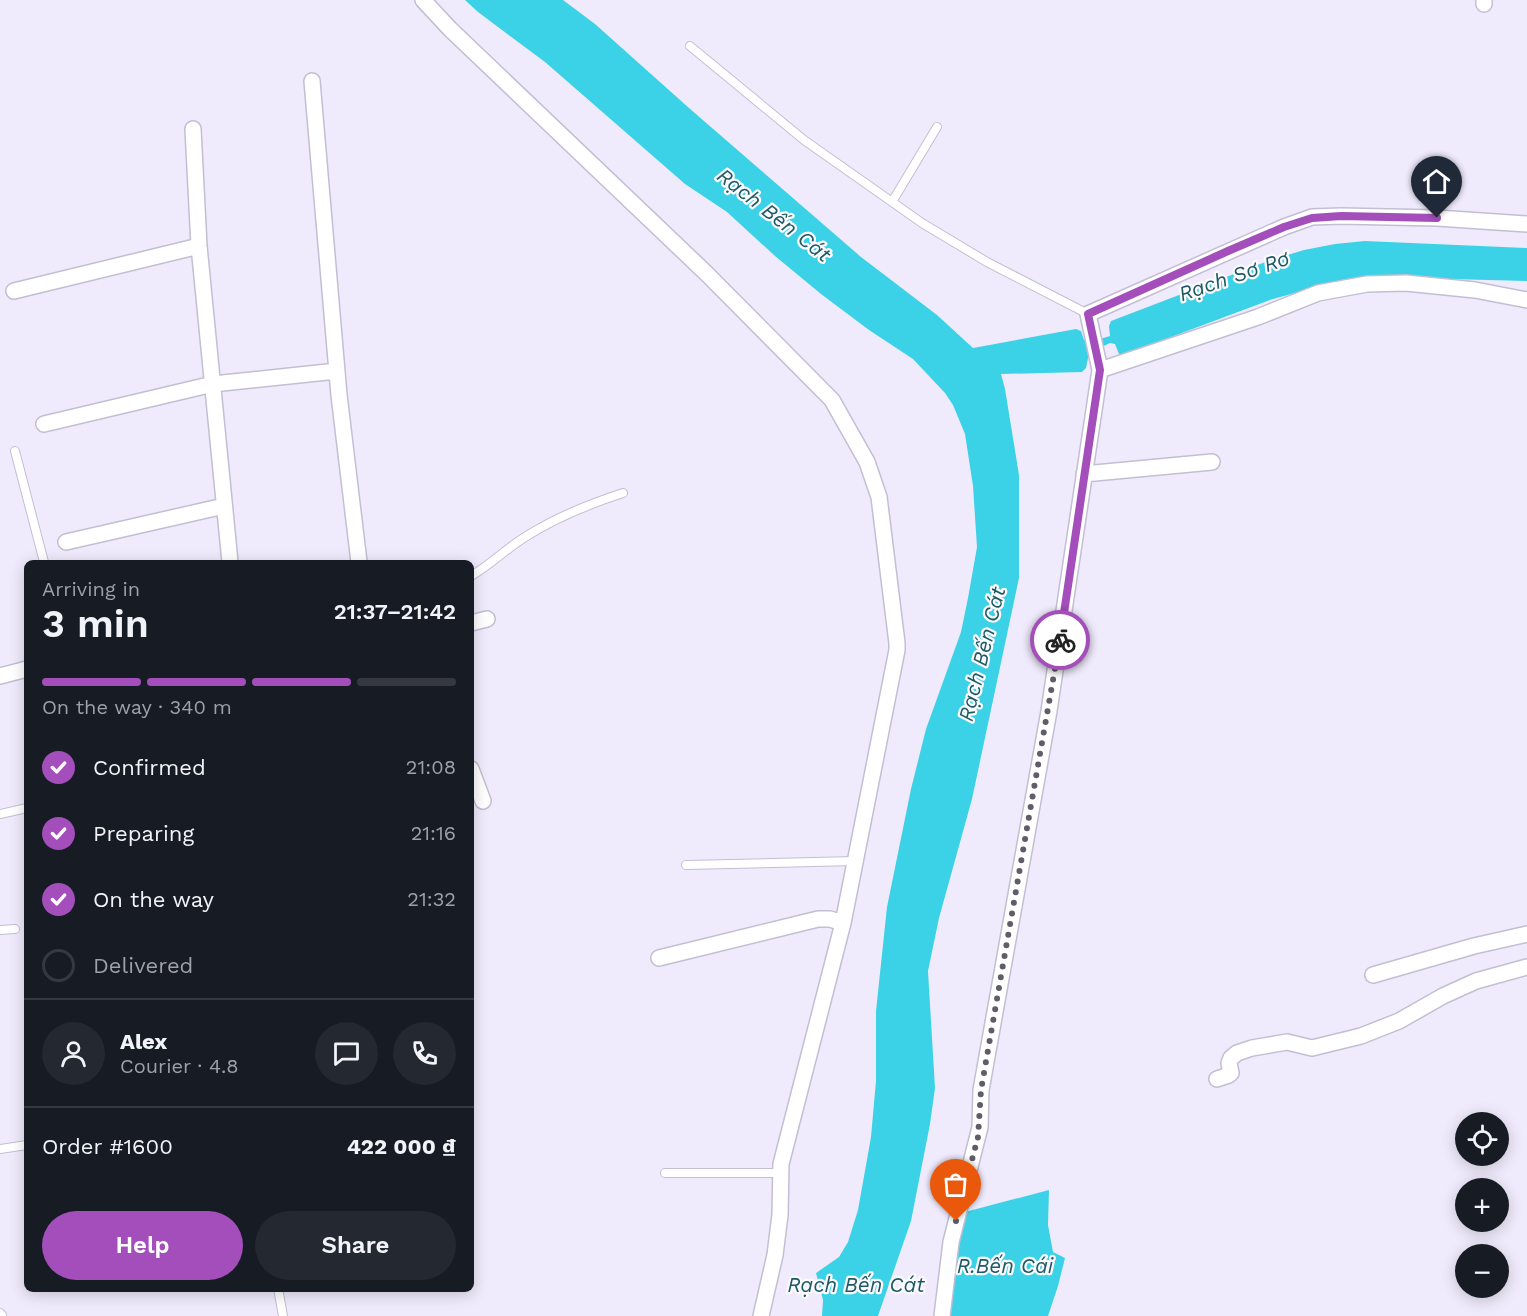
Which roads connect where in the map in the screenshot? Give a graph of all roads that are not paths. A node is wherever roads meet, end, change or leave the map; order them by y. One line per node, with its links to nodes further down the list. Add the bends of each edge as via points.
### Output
1 (423, 0): 34 (street, via 832,400 867,462 879,497 897,642)
2 (690, 46): 6 (lane, via 804,140)
3 (312, 81): 13 (street)
4 (937, 127): 6 (lane)
5 (193, 129): 8 (street)
6 (892, 202): 11 (lane, via 987,262)
7 (1527, 224): 11 (street, via 1437,218 1312,218)
8 (199, 246): 9 (street); 14 (street)
9 (14, 291)
10 (1527, 300): 12 (street, via 1464,288 1367,284 1318,293 1258,317)
11 (1088, 316): 12 (street)
12 (1100, 366): 18 (street)
13 (337, 371): 14 (street); 24 (street)
14 (213, 384): 15 (street); 20 (street)
15 (44, 424)
16 (15, 451): 22 (lane)
17 (1212, 462): 18 (street)
18 (1084, 474): 51 (street, via 1049,711 981,1090 980,1127 951,1242)
19 (623, 493): 25 (lane, via 542,527)
20 (224, 506): 21 (street); 23 (street)
21 (66, 542)
22 (43, 560)
23 (230, 560)
24 (359, 560)
25 (474, 574)
26 (487, 619): 27 (street)
27 (474, 621)
28 (24, 670): 29 (street)
29 (0, 676)
30 (474, 777): 31 (street)
31 (483, 801)
32 (24, 809): 33 (lane)
33 (0, 814)
34 (855, 861): 35 (lane); 36 (street)
35 (686, 865)
36 (843, 923): 40 (street, via 818,919); 47 (street)
37 (15, 929): 38 (lane)
38 (0, 930)
39 (1527, 934): 42 (street)
40 (659, 958)
41 (1527, 967): 43 (street, via 1476,981 1361,1036 1312,1048 1287,1042 1237,1053 1231,1058 1229,1076)
42 (1373, 975)
43 (1217, 1079)
44 (24, 1145): 45 (lane)
45 (0, 1149)
46 (665, 1173): 47 (lane)
47 (780, 1173): 50 (street, via 775,1255)
48 (279, 1292): 49 (lane)
49 (283, 1316)
50 (761, 1316)
51 (942, 1316)

